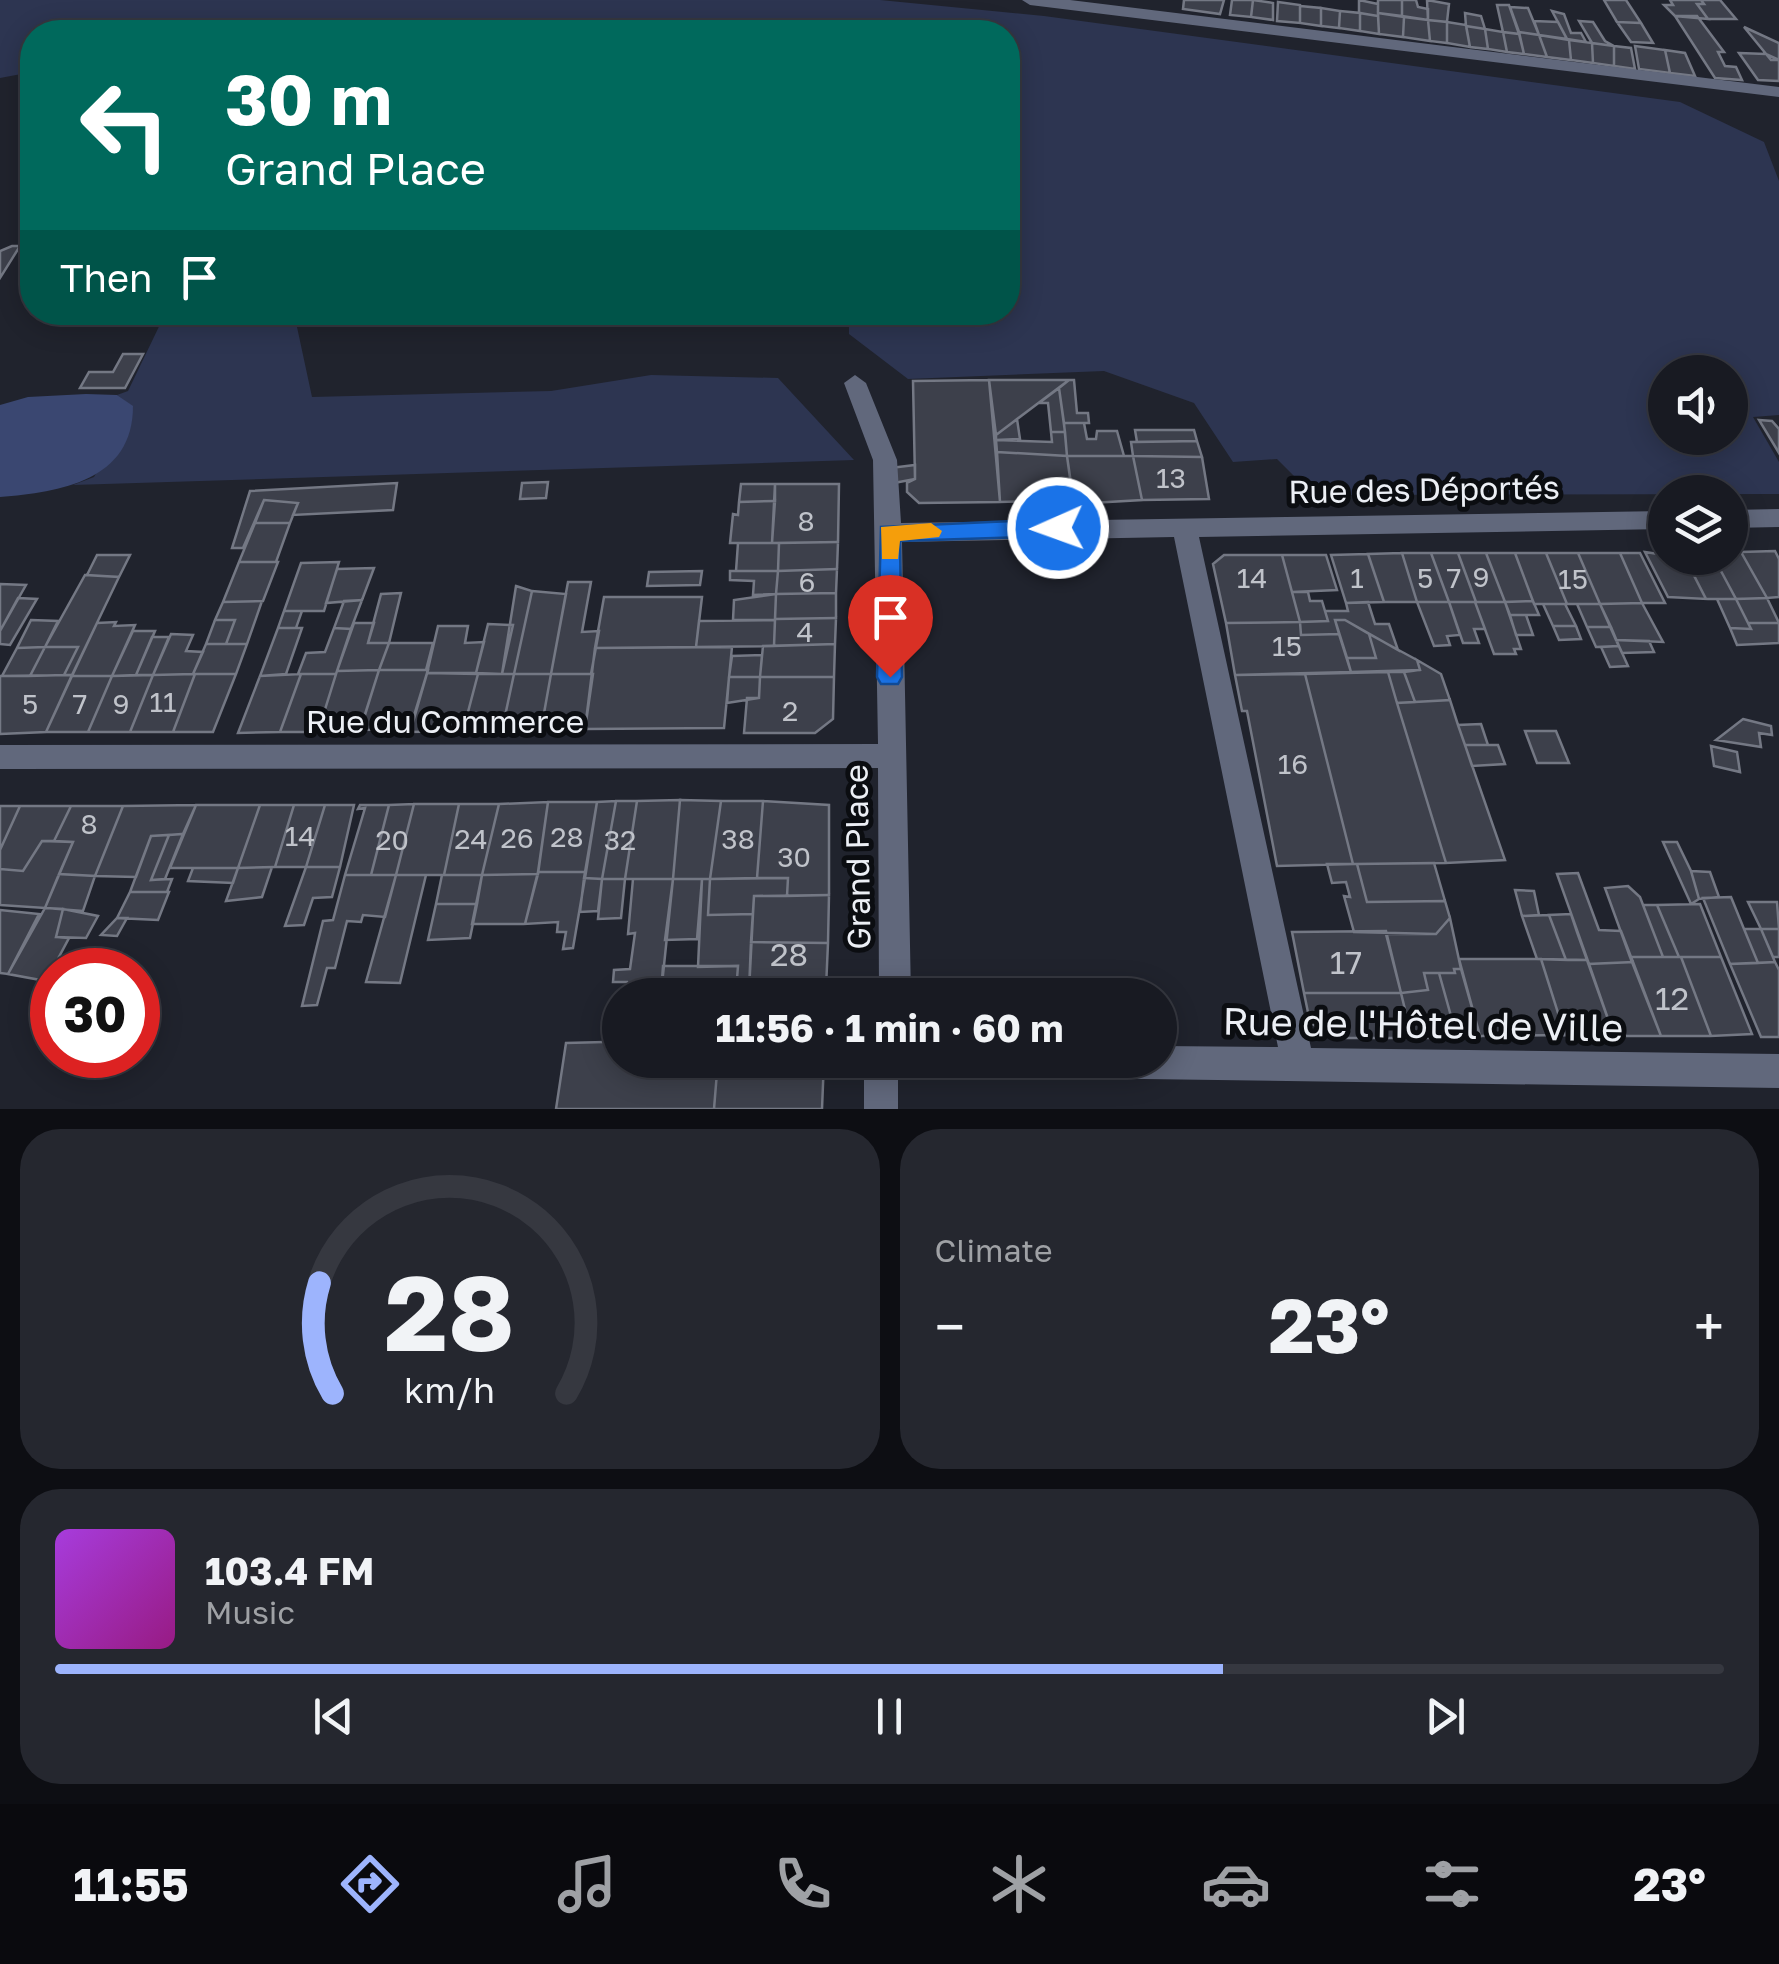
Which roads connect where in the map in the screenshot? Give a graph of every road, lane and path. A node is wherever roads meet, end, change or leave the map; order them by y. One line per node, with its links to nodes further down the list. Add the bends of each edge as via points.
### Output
1 (1030, 0): 2 (street)
2 (1779, 92)
3 (855, 383): 8 (street, Grand Place, via 885,460)
4 (1779, 518): 5 (street)
5 (1748, 519)
6 (1648, 520): 7 (street, Rue des Déportés)
7 (1184, 524): 8 (street); 13 (street)
8 (889, 533): 9 (street, Grand Place)
9 (890, 756): 10 (street, Rue du Commerce); 11 (street, Grand Place)
10 (0, 757)
11 (895, 978)
12 (1177, 1064): 13 (street, Rue de l'Hôtel de Ville)
13 (1300, 1067): 14 (street, Rue de l'Hôtel de Ville)
14 (1779, 1072)
15 (881, 1078): 16 (street)
16 (881, 1109)

